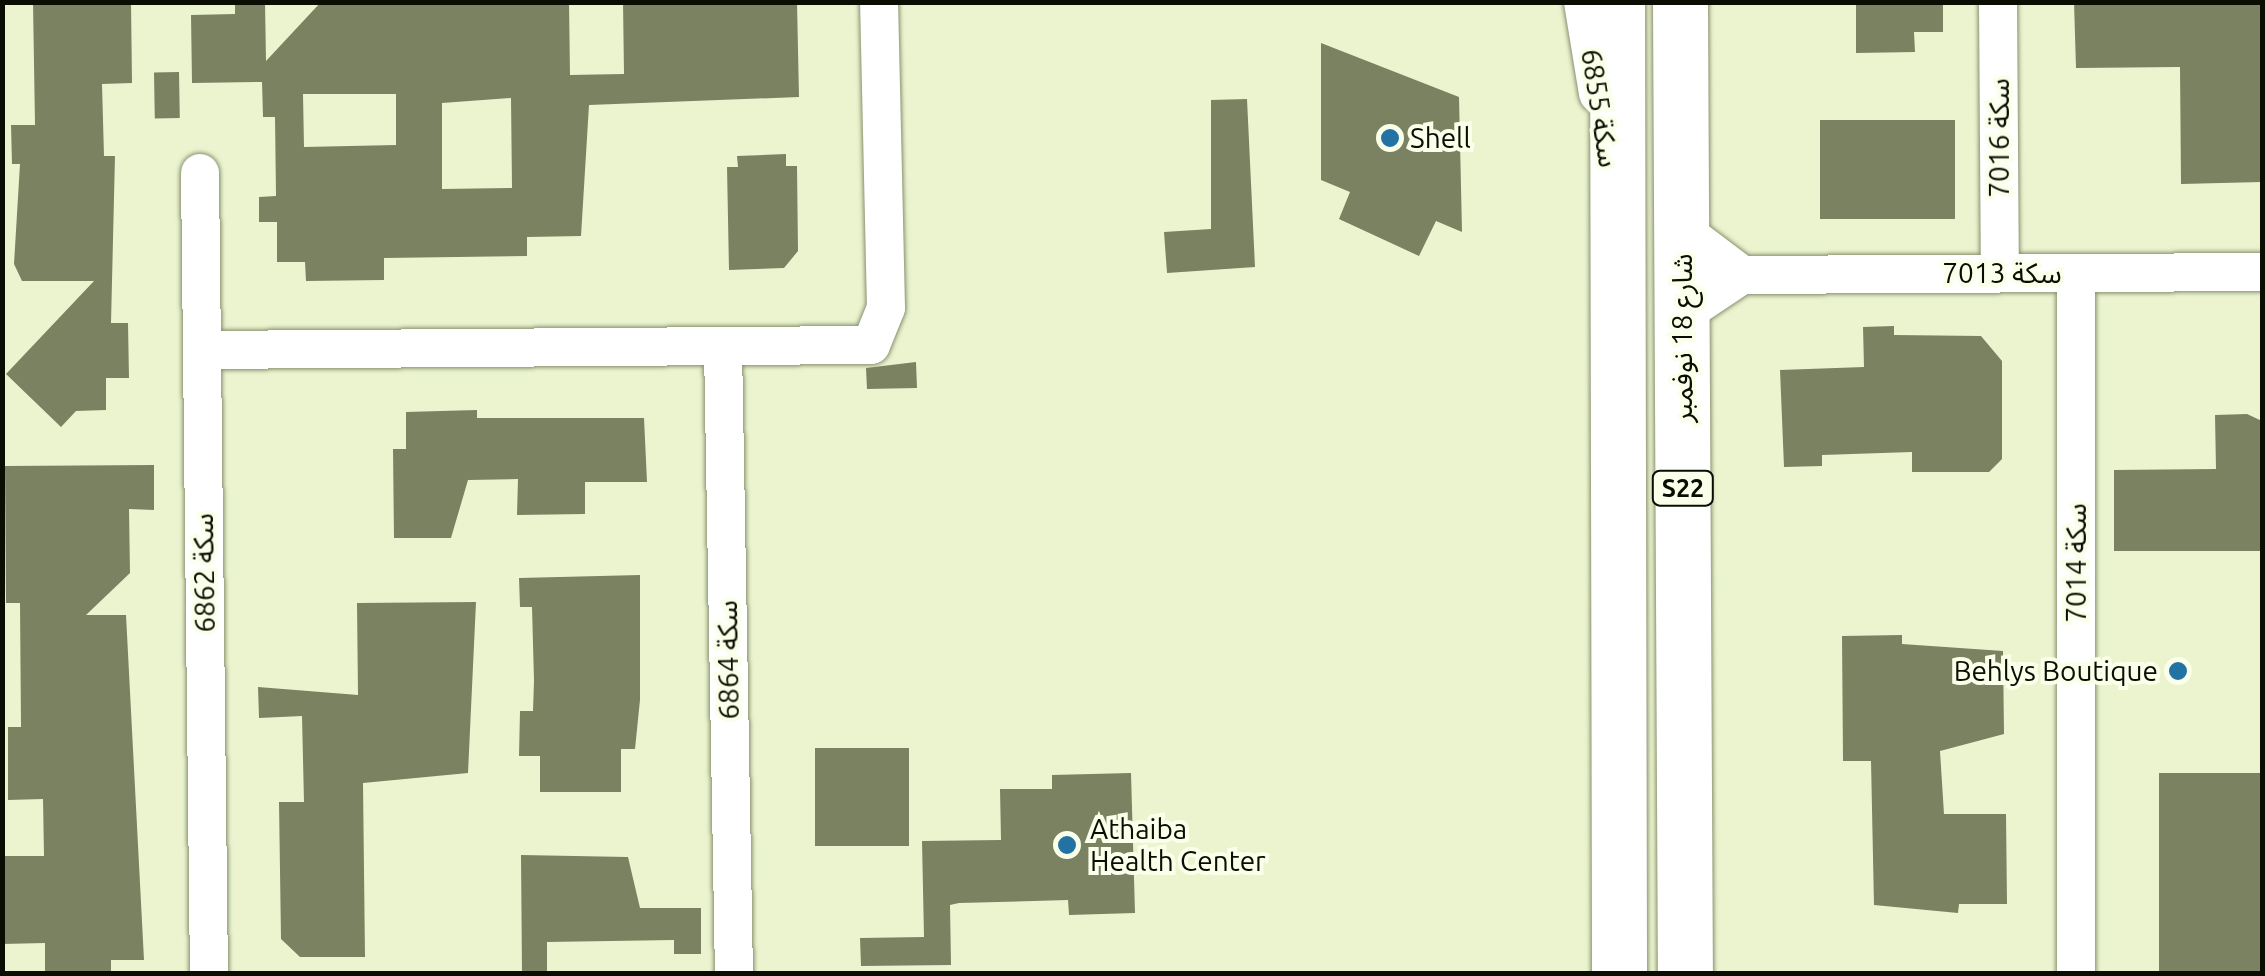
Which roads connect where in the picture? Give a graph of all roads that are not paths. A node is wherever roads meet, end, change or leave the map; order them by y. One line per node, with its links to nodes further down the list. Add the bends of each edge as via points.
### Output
1 (880, 2): 14 (street, via 882,327 871,345)
2 (1583, 2): 7 (street, سكة 6855)
3 (1618, 2): 7 (main road, S22)
4 (1680, 2): 8 (main road, شارع 18 نوفمبر / S22)
5 (1998, 2): 10 (street, سكة 7016)
6 (200, 173): 15 (street, سكة 6862)
7 (1618, 213): 18 (main road, S22)
8 (1682, 228): 12 (street); 13 (main road, شارع 18 نوفمبر / S22)
9 (2262, 272): 11 (street, سكة 7013)
10 (2000, 273): 11 (street, سكة 7013); 12 (street, سكة 7013)
11 (2076, 273): 20 (street, سكة 7014)
12 (1742, 275): 13 (street)
13 (1682, 315): 19 (main road, شارع 18 نوفمبر / S22)
14 (723, 346): 15 (street); 17 (street, سكة 6864)
15 (202, 350): 16 (street, سكة 6862)
16 (209, 974)
17 (734, 974)
18 (1619, 974)
19 (1685, 974)
20 (2076, 974)

